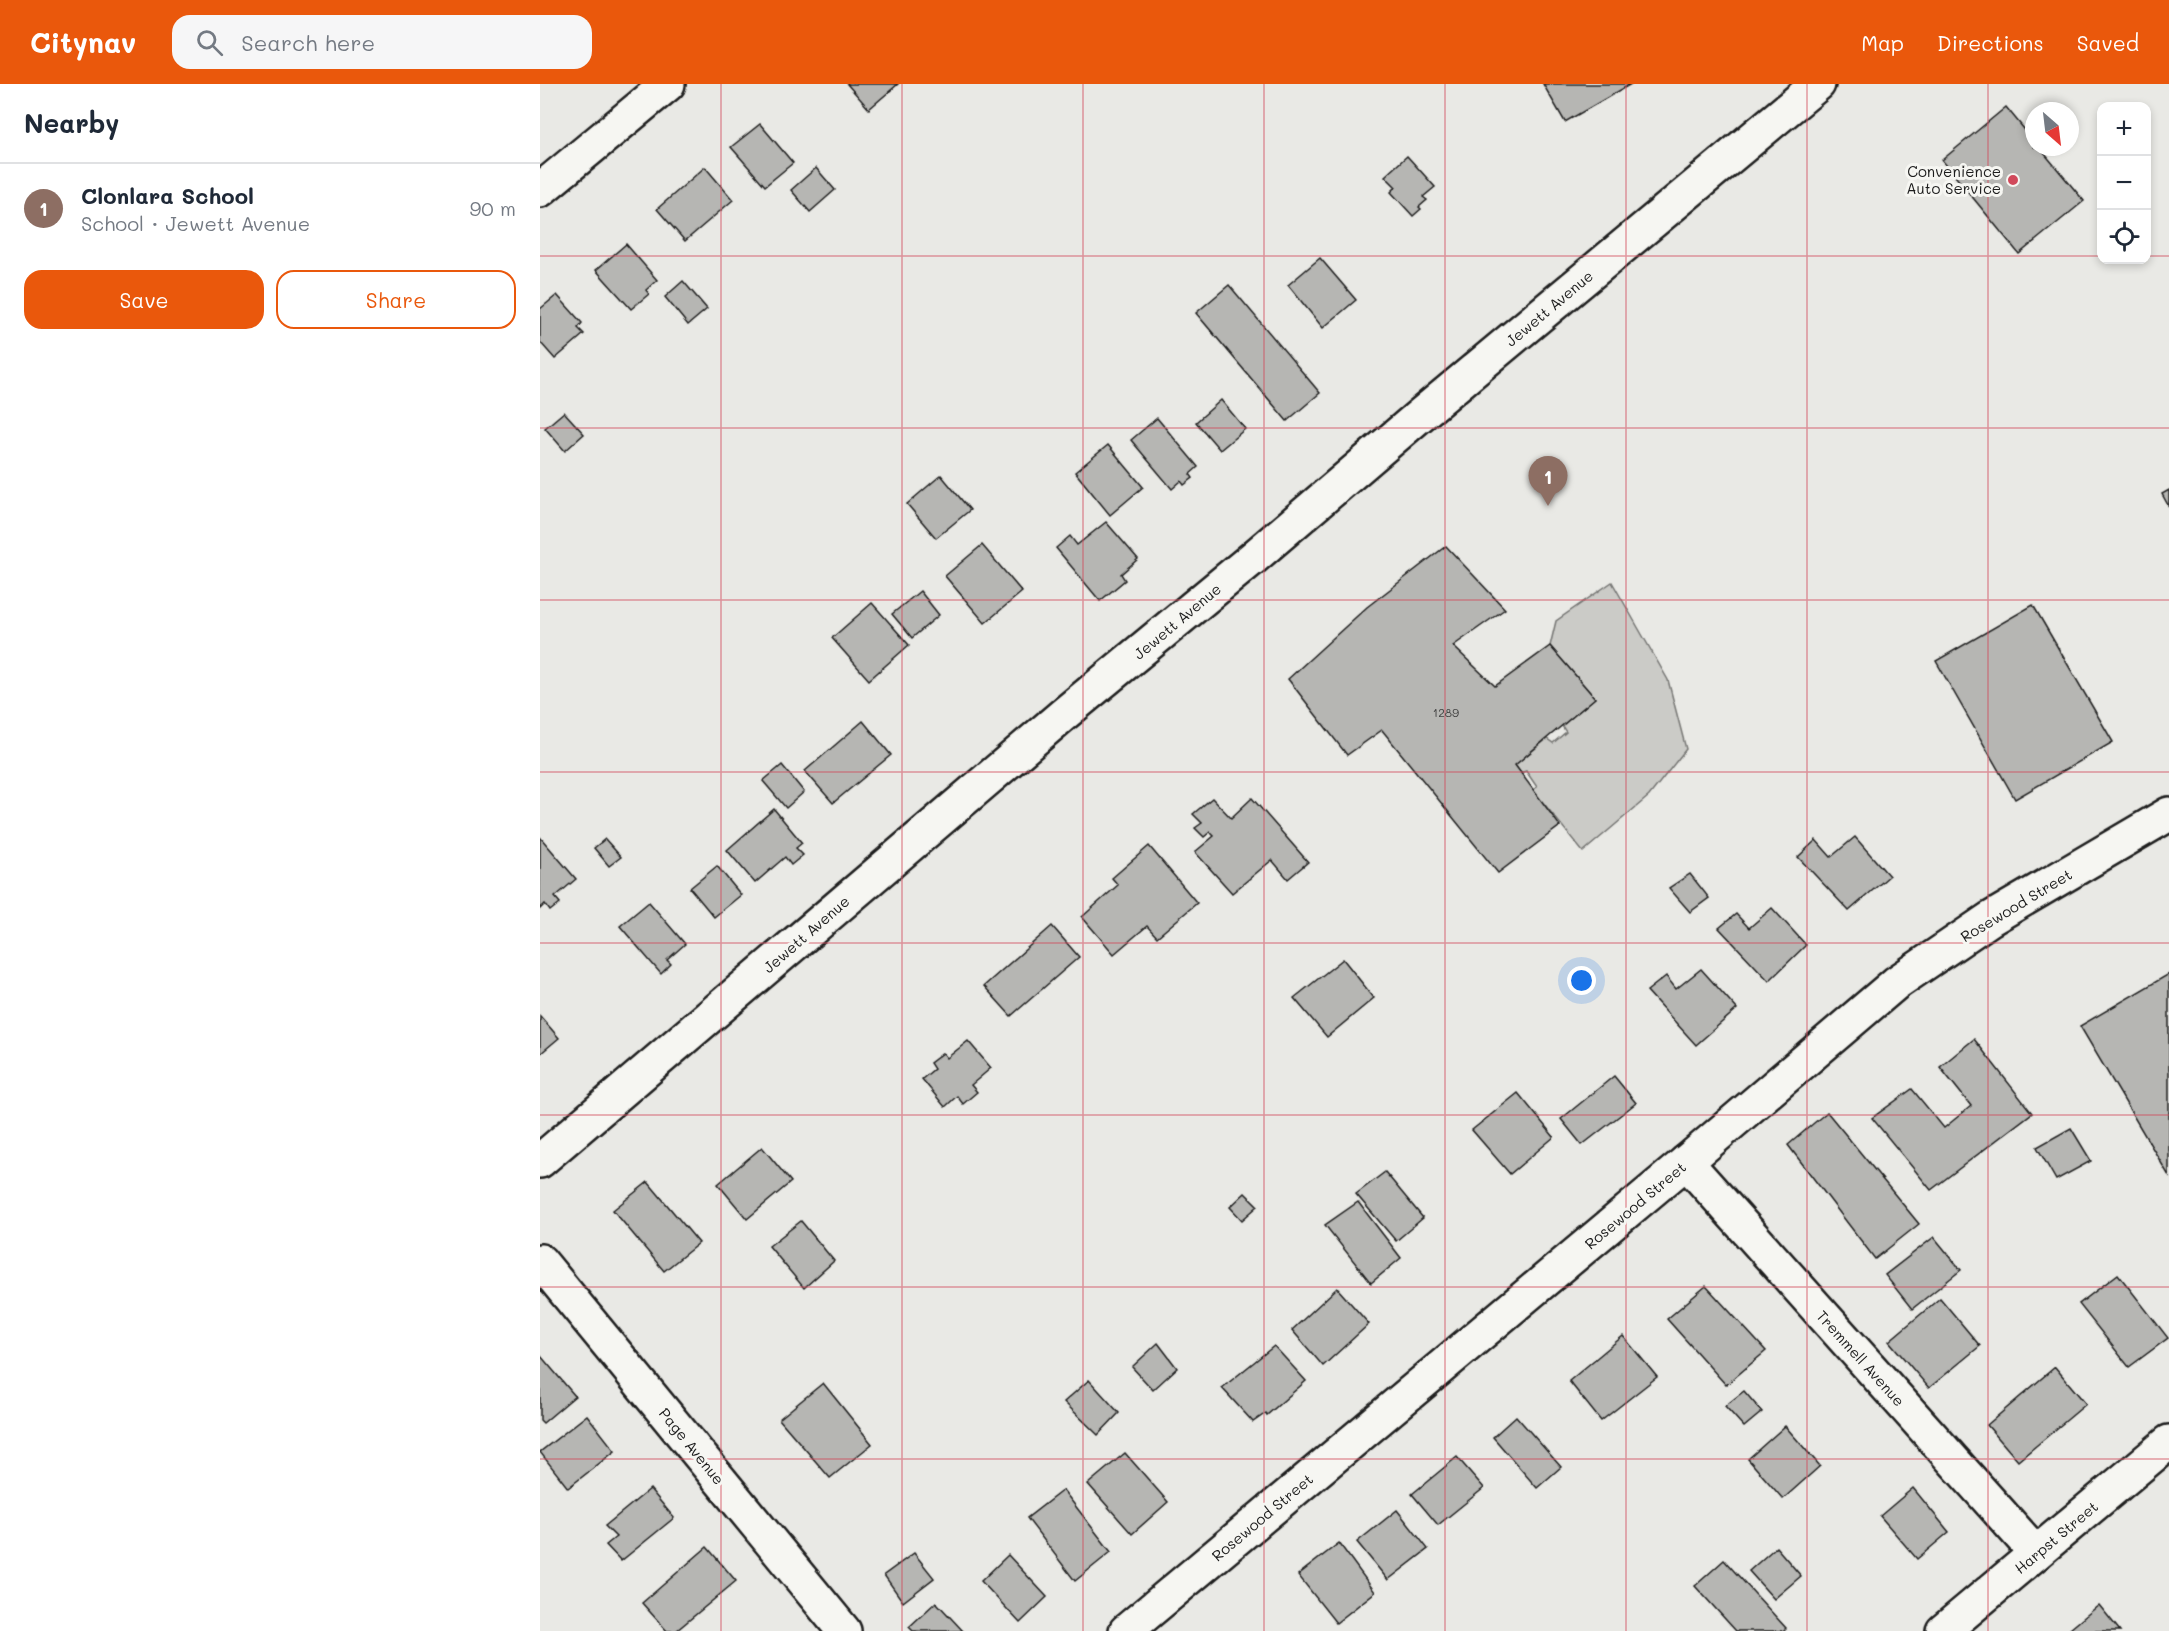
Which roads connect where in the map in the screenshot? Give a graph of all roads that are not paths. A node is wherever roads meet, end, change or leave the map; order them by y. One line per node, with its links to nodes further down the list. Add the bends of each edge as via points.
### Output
1 (668, 84): 3 (street)
2 (1818, 84): 5 (street, Jewett Avenue, via 1064,714)
3 (540, 190)
4 (2169, 814): 6 (street, Rosewood Street, via 1990,919 1896,982)
5 (540, 1161)
6 (1686, 1162): 9 (street, Tremmell Avenue); 11 (street, Rosewood Street)
7 (540, 1261): 10 (street, Page Avenue)
8 (2169, 1442): 9 (street, Harpst Street)
9 (2036, 1553): 12 (street, Harpst Street)
10 (844, 1631)
11 (1126, 1631)
12 (1943, 1631)

